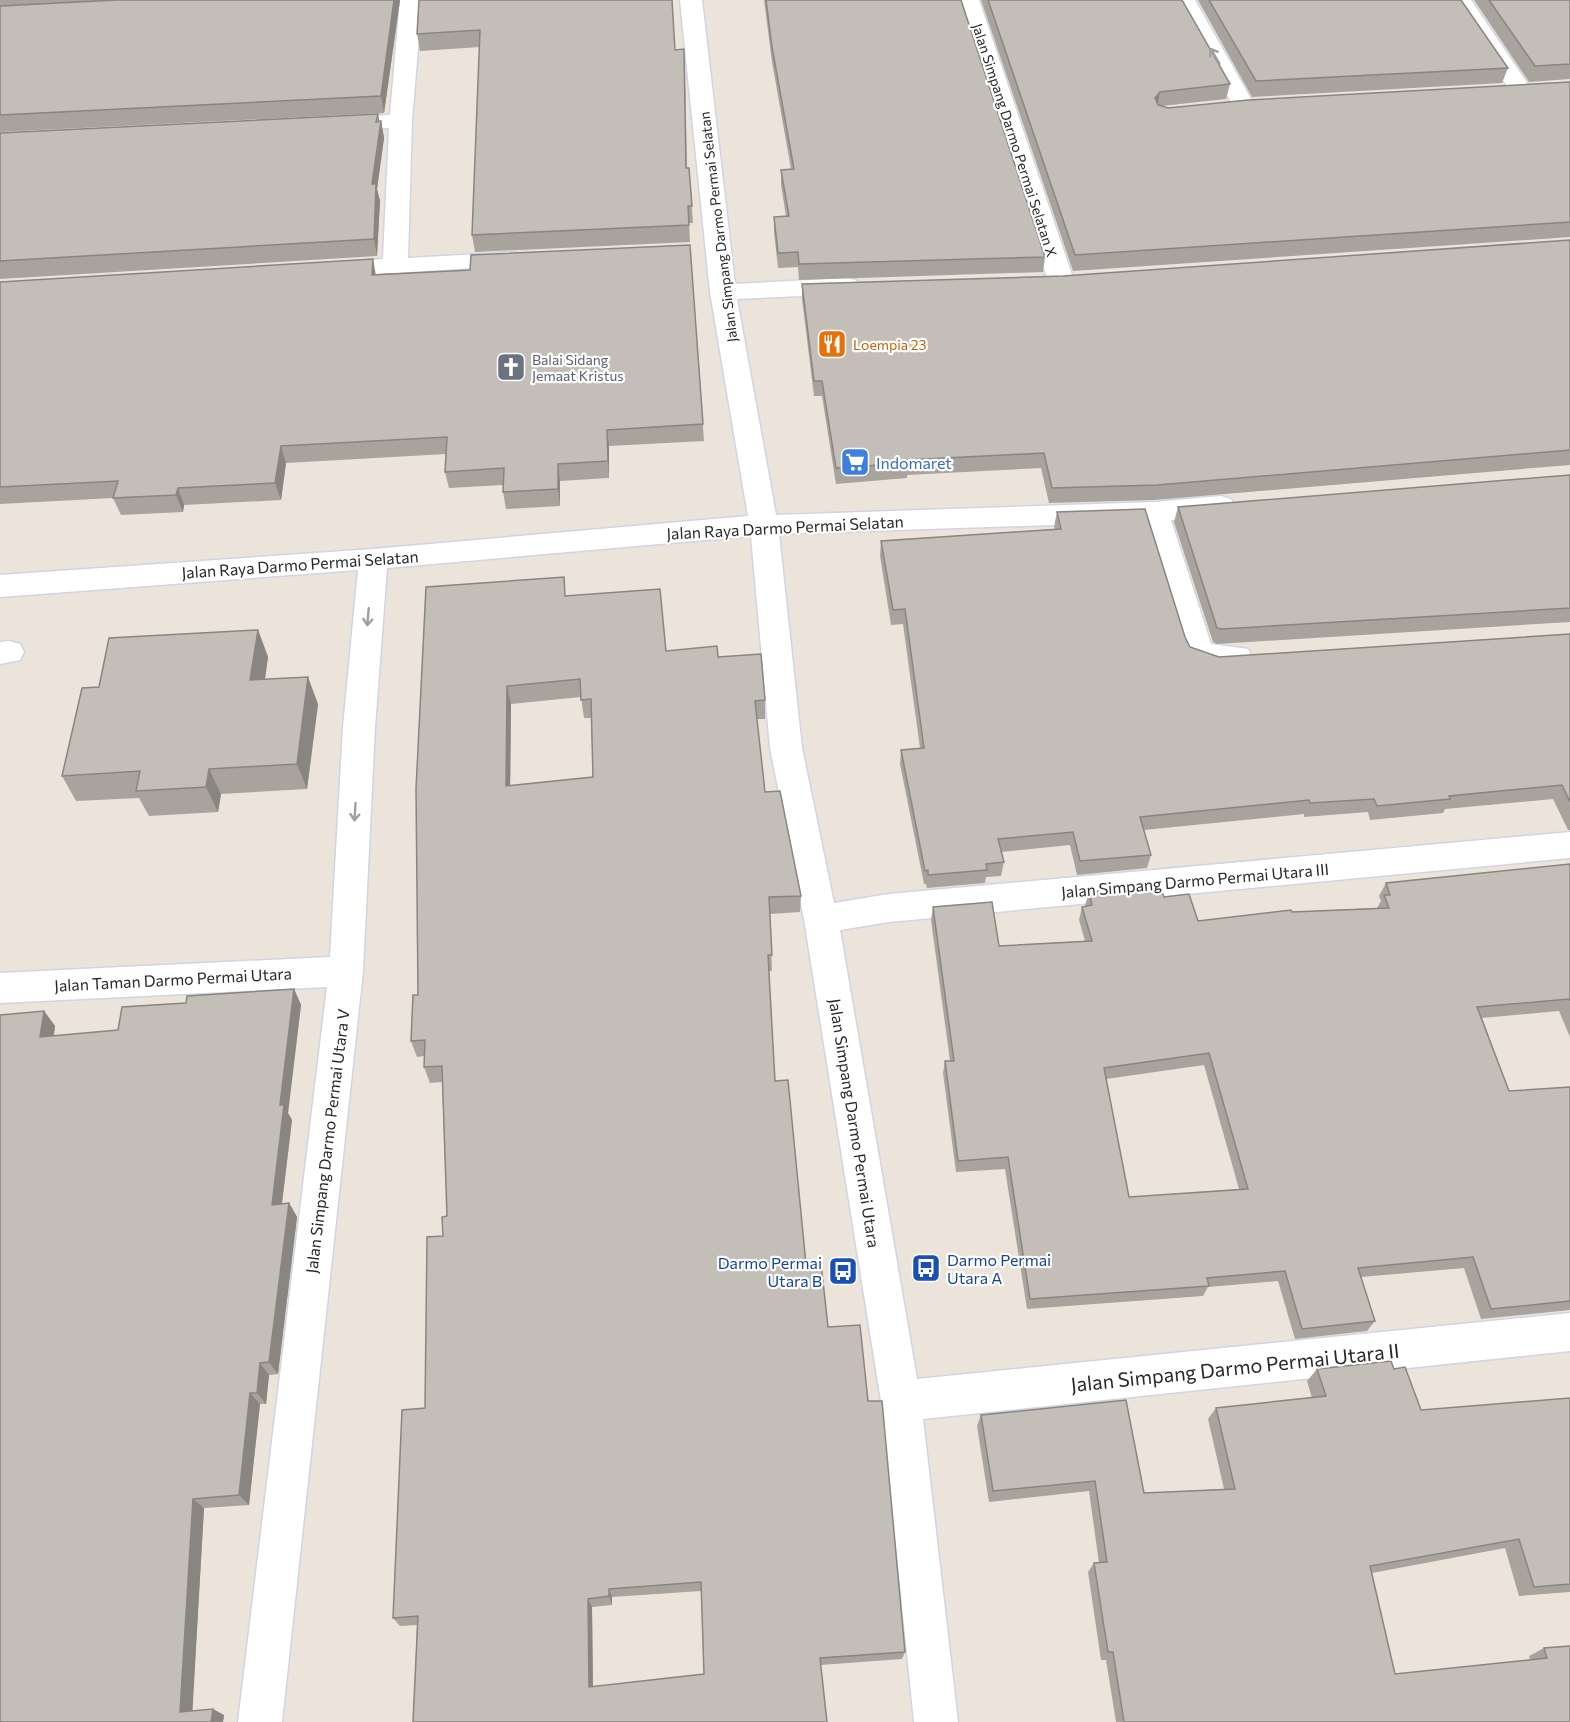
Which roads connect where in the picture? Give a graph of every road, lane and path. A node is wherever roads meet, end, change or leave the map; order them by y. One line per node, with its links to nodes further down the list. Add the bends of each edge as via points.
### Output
1 (411, 0): 10 (street)
2 (691, 0): 17 (street, Jalan Simpang Darmo Permai Selatan, via 709,252)
3 (968, 0): 15 (street, Jalan Simpang Darmo Permai Selatan X)
4 (1184, 0): 8 (street, one-way to 4)
5 (1460, 0): 6 (street, via 1531,90)
6 (1498, 91)
7 (1267, 105): 8 (street)
8 (1244, 106): 9 (street)
9 (1221, 108)
10 (401, 121): 11 (street); 13 (street)
11 (318, 125)
12 (534, 259): 13 (street)
13 (395, 264): 14 (street)
14 (311, 270)
15 (1061, 280)
16 (874, 285): 17 (street)
17 (723, 292): 20 (street, Jalan Simpang Darmo Permai Selatan)
18 (1249, 504): 19 (street, Jalan Raya Darmo Permai Selatan)
19 (1154, 512): 20 (street, Jalan Raya Darmo Permai Selatan); 23 (street, via 1198,651 1214,658)
20 (764, 525): 21 (street, Jalan Raya Darmo Permai Selatan); 25 (street, Jalan Simpang Darmo Permai Utara, via 786,748)
21 (373, 559): 22 (street, Jalan Raya Darmo Permai Selatan); 26 (street, Jalan Simpang Darmo Permai Utara V, one-way to 26)
22 (0, 585)
23 (1262, 655)
24 (1570, 845): 25 (street, Jalan Simpang Darmo Permai Utara III, via 900,907)
25 (821, 920): 29 (street, Jalan Simpang Darmo Permai Utara)
26 (346, 971): 27 (street, Jalan Taman Darmo Permai Utara); 30 (street, Jalan Simpang Darmo Permai Utara V)
27 (0, 988)
28 (1570, 1332): 29 (street, Jalan Simpang Darmo Permai Utara II)
29 (901, 1401): 31 (street, Jalan Simpang Darmo Permai Utara)
30 (260, 1722)
31 (936, 1722)

